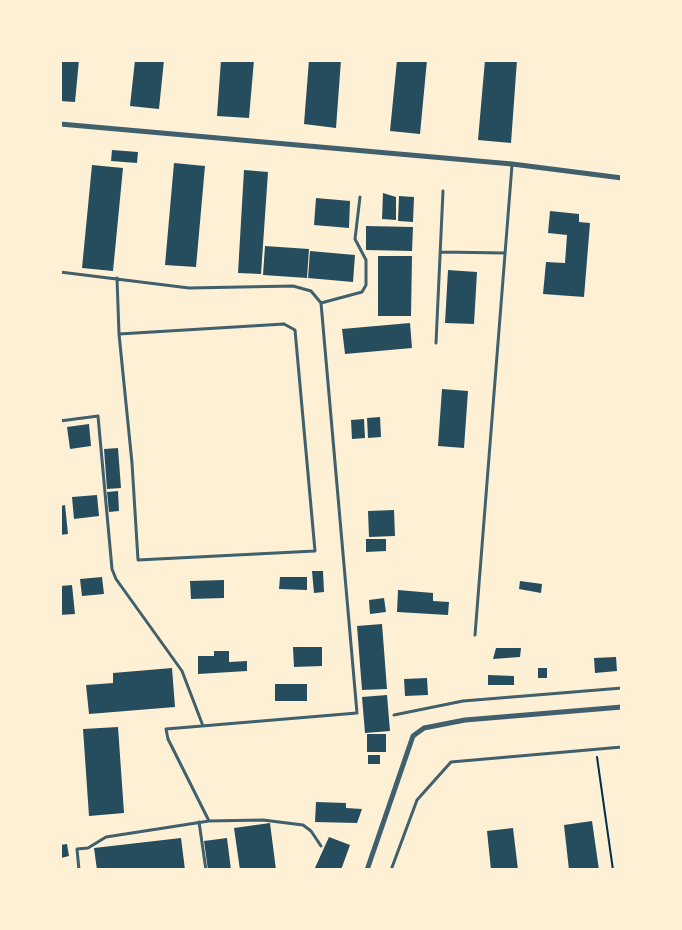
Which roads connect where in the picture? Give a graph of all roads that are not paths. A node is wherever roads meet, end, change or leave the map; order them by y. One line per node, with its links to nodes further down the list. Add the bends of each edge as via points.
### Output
1 (60, 124): 2 (street)
2 (512, 164): 3 (street); 7 (lane)
3 (622, 178)
4 (443, 191): 6 (lane)
5 (360, 197): 10 (lane, via 355,239 366,260 366,285 362,292)
6 (441, 252): 7 (lane); 12 (lane)
7 (505, 253): 14 (lane)
8 (60, 272): 9 (lane)
9 (117, 278): 10 (lane, via 189,288 293,285 311,291); 11 (lane)
10 (321, 303): 18 (lane, via 357,713)
11 (119, 334): 11 (lane, via 284,324 295,330 315,551 138,560)
12 (436, 343)
13 (60, 421): 18 (lane, via 98,416 112,569 182,670)
14 (475, 635)
15 (622, 688): 17 (lane, via 463,701)
16 (622, 707): 25 (street, via 465,720 424,728 413,736)
17 (394, 715)
18 (203, 726): 20 (lane, via 166,729)
19 (622, 747): 26 (lane, via 451,762 417,800)
20 (210, 821): 21 (lane); 22 (lane, via 263,820 303,825)
21 (199, 822): 23 (lane, via 106,837 88,848 77,849); 24 (lane)
22 (321, 846)
23 (79, 870)
24 (206, 870)
25 (367, 870)
26 (391, 870)

